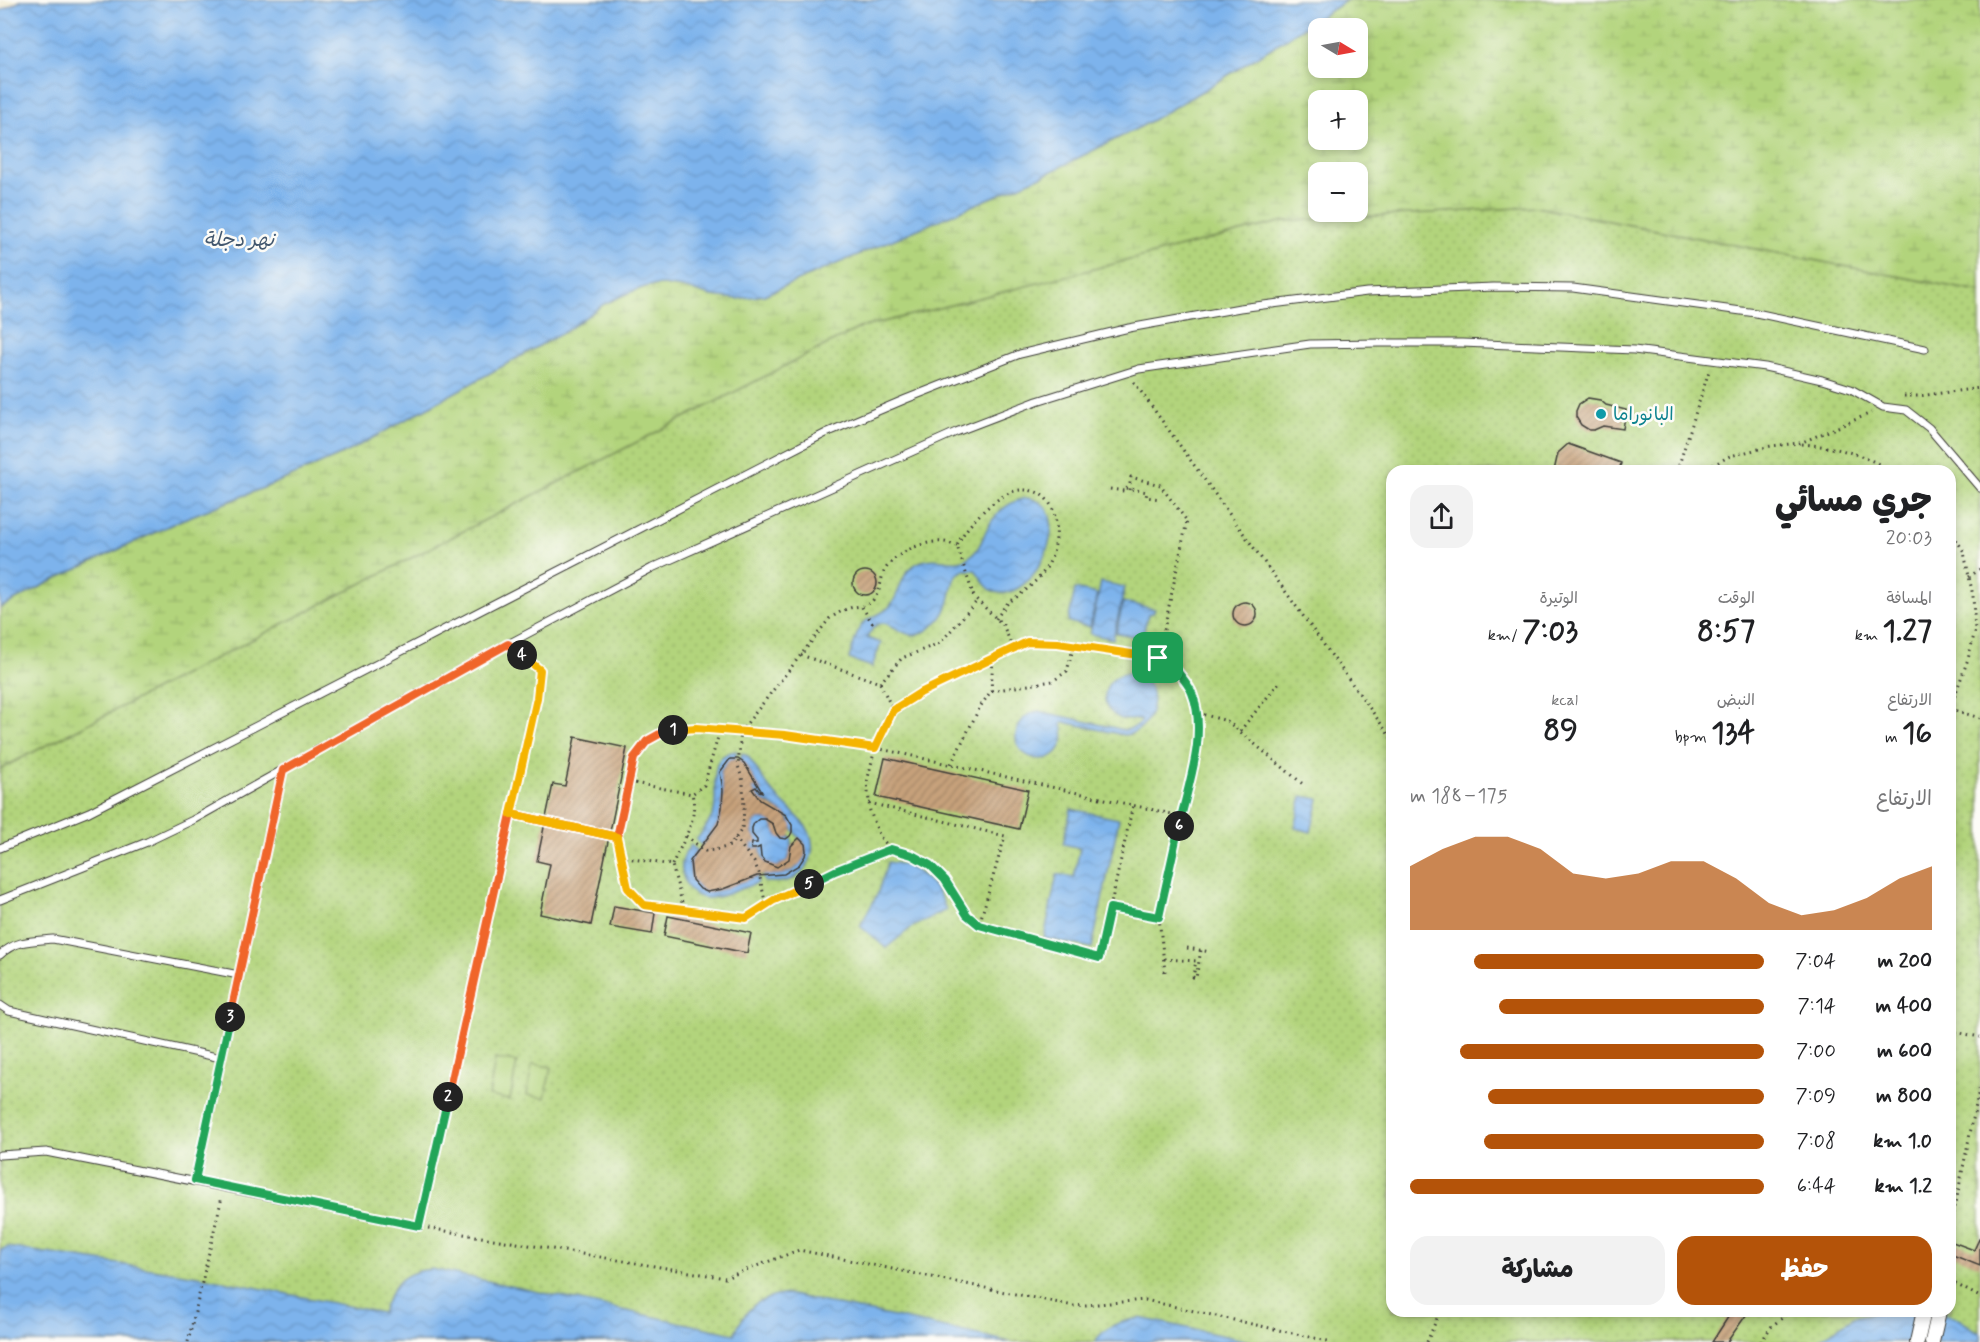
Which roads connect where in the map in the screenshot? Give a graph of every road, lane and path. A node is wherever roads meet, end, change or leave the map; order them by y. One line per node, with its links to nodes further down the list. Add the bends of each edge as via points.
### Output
1 (1925, 349): 54 (lane, via 1756,313 1573,288 1494,287 1368,292 1240,308 1129,328 1020,354 825,433 89,812)
2 (1713, 361): 3 (lane, via 1634,350 1462,343 1310,344); 6 (lane, via 1765,367 1822,380 1851,389); 8 (path)
3 (1128, 373): 23 (lane, via 1037,401 956,432 652,568); 40 (path)
4 (1980, 388): 5 (path)
5 (1897, 396)
6 (1883, 407): 7 (path); 11 (lane, via 1906,410 1929,428)
7 (1800, 443): 9 (path, via 1730,456); 10 (path, via 1833,447)
8 (1679, 465)
9 (1713, 465)
10 (1881, 465)
11 (1980, 488)
12 (1129, 489): 13 (path); 14 (path, via 1147,492); 28 (path, via 1131,477 1160,485 1187,521)
13 (1111, 490)
14 (1154, 499)
15 (1956, 539): 18 (path, via 1964,552)
16 (957, 546): 19 (path); 20 (path, via 929,543 891,561 873,600); 21 (path, via 970,524 1006,495 1019,490 1035,492 1048,501 1056,517 1057,536 1048,565 1038,580 1008,603)
17 (1980, 569): 18 (path)
18 (1969, 577): 32 (path, via 1975,631)
19 (977, 600): 21 (path); 30 (path, via 940,643 902,658)
20 (862, 607): 22 (path); 26 (path, via 849,608 830,618)
21 (996, 619): 25 (path, via 1003,625)
22 (875, 627)
23 (508, 644): 43 (lane); 49 (path, via 540,670)
24 (1074, 645): 25 (path, via 1027,642); 28 (path); 31 (path, via 1066,670 1053,681)
25 (1013, 648): 27 (path)
26 (801, 655): 30 (path); 38 (path)
27 (993, 658): 31 (path); 33 (path)
28 (1158, 658): 35 (path, via 1167,660 1180,675 1191,691)
29 (1281, 680): 39 (path)
30 (880, 682): 33 (path)
31 (991, 691): 42 (path)
32 (1956, 692)
33 (893, 710): 41 (path)
34 (1956, 711): 36 (path)
35 (1198, 713): 39 (path, via 1227,721); 50 (path, via 1199,735)
36 (1980, 718)
37 (721, 730): 38 (path); 44 (path, via 665,731 647,741 634,758); 46 (path, via 704,785)
38 (741, 731): 41 (path); 53 (path, via 738,766 744,811 742,829)
39 (1240, 731): 45 (path)
40 (1386, 731)
41 (875, 748): 42 (path); 47 (path, via 867,782)
42 (951, 764): 48 (path)
43 (283, 770): 58 (lane, via 147,842); 70 (lane)
44 (629, 782): 46 (path); 51 (path)
45 (1304, 785)
46 (693, 794): 52 (path, via 694,816)
47 (870, 804): 55 (path, via 880,837); 63 (path, via 1005,836)
48 (1133, 805): 50 (path); 60 (path)
49 (511, 814): 51 (path); 80 (path)
50 (1181, 816): 62 (path)
51 (617, 837): 56 (path)
52 (686, 837): 53 (path, via 705,850 730,846); 57 (path)
53 (735, 838): 59 (path, via 754,862)
54 (0, 848)
55 (891, 849): 59 (path, via 835,871); 63 (path, via 930,865)
56 (620, 857): 57 (path); 61 (path, via 628,888 644,905)
57 (672, 865): 61 (path)
58 (0, 900)
59 (766, 906): 61 (path, via 746,918)
60 (1110, 908): 62 (path); 63 (path, via 1099,958)
61 (684, 910)
62 (1159, 917): 68 (path)
63 (979, 925)
64 (1187, 948): 65 (path)
65 (1201, 950): 66 (path); 68 (path, via 1196,978 1196,961)
66 (1210, 952)
67 (0, 956): 70 (lane, via 10,945 53,939)
68 (1164, 959): 69 (path)
69 (1165, 972)
70 (239, 975): 74 (lane)
71 (0, 1005): 74 (lane, via 9,1011)
72 (1956, 1032): 73 (path)
73 (1980, 1037)
74 (221, 1058): 77 (lane)
75 (1980, 1085): 79 (path)
76 (0, 1155): 77 (lane, via 46,1152)
77 (195, 1180): 78 (lane)
78 (225, 1186): 80 (lane); 87 (path)
79 (1956, 1202)
80 (419, 1226): 88 (path, via 725,1278 798,1250 1074,1305 1145,1300)
81 (1956, 1284): 82 (path)
82 (1980, 1297)
83 (1437, 1317): 89 (path)
84 (1783, 1317): 90 (path)
85 (1923, 1317): 91 (street)
86 (1938, 1317): 92 (street)
87 (188, 1342)
88 (1332, 1342)
89 (1427, 1342)
90 (1761, 1342)
91 (1917, 1342)
92 (1932, 1342)

